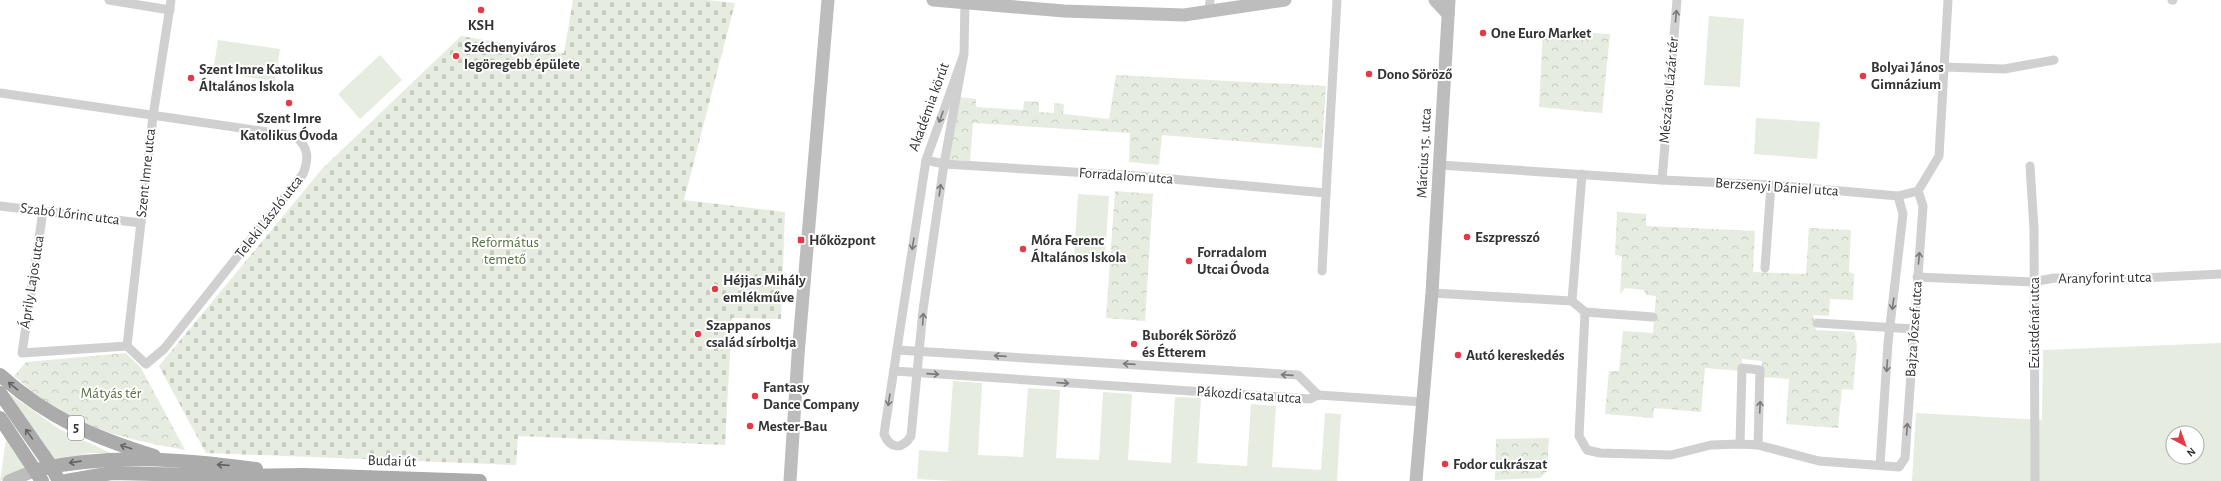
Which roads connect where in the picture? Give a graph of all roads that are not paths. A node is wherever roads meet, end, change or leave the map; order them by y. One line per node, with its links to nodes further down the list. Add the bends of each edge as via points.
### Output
1 (109, 0): 13 (street)
2 (172, 0): 13 (street, Szent Imre utca)
3 (828, 0): 68 (street, via 798,348)
4 (933, 0): 11 (street)
5 (1281, 0): 12 (street)
6 (1337, 0): 28 (street)
7 (1435, 0): 14 (street)
8 (1449, 0): 14 (street, Március 15. utca)
9 (1677, 0): 25 (street, Mészáros Lázár tér, one-way to 9)
10 (1948, 0): 17 (street)
11 (965, 2): 12 (street, via 1119,14 1184,15); 15 (street)
12 (1210, 6)
13 (170, 10): 19 (street, Szent Imre utca)
14 (1448, 14): 22 (street, Március 15. utca)
15 (964, 54): 20 (street, Akadémia körút, one-way to 20); 21 (street, Akadémia körút)
16 (2054, 60): 17 (street, via 2004,70)
17 (1944, 67): 27 (street, via 1939,156)
18 (0, 93): 19 (street, Teleki László utca)
19 (152, 116): 32 (street, Szent Imre utca); 45 (street, Teleki László utca, via 295,136 302,141 307,150 308,162 303,174 164,349 146,364)
20 (926, 160): 21 (street, Forradalom utca); 46 (street, Akadémia körút, one-way to 46)
21 (944, 164): 28 (street, Forradalom utca, via 1138,176); 47 (street, Akadémia körút, one-way to 21, via 923,310)
22 (1440, 165): 24 (street, Berzsenyi Dániel utca); 38 (street, Március 15. utca)
23 (2030, 166): 37 (street, Ezüstdénár utca, via 2034,229)
24 (1582, 174): 25 (street, Berzsenyi Dániel utca); 39 (street)
25 (1662, 180): 26 (street, Berzsenyi Dániel utca)
26 (1771, 185): 29 (street, Berzsenyi Dániel utca); 33 (street)
27 (1918, 191): 29 (street, Berzsenyi Dániel utca); 36 (street, Bajza József utca, one-way to 27, via 1923,206)
28 (1326, 193): 34 (street)
29 (1898, 196): 43 (street, Bajza József utca, one-way to 43, via 1903,214)
30 (0, 206): 31 (street, Szabó Lőrinc utca)
31 (43, 211): 32 (street, Szabó Lőrinc utca); 45 (street, Áprily Lajos utca, via 22,353)
32 (141, 223): 45 (street, Szent Imre utca)
33 (1765, 268)
34 (1322, 271)
35 (2221, 274): 37 (street, Aranyforint utca, via 2122,279 2054,278)
36 (1917, 277): 37 (street, Aranyforint utca); 44 (street, Bajza József utca)
37 (2033, 282): 70 (street, Ezüstdénár utca)
38 (1432, 293): 39 (street); 53 (street, Március 15. utca)
39 (1572, 301): 40 (street)
40 (1585, 312): 41 (street); 55 (street, via 1579,436 1587,450 1600,453 1671,455 1711,445)
41 (1653, 317)
42 (1817, 323): 43 (street)
43 (1890, 327): 44 (street); 58 (street, Bajza József utca, one-way to 58)
44 (1914, 329): 58 (street, Bajza József utca, one-way to 44, via 1899,467 1905,458)
45 (127, 346)
46 (897, 350): 47 (street, Pákozdi csata utca); 48 (street, Akadémia körút)
47 (920, 351): 49 (street, Akadémia körút); 52 (street, Pákozdi csata utca, one-way to 47, via 1298,375)
48 (894, 371): 49 (street, Pákozdi csata utca); 49 (street, Akadémia körút, one-way to 49, via 884,434 890,445 896,447 903,445 911,436)
49 (918, 373): 52 (street, Pákozdi csata utca, one-way to 52, via 1310,399)
50 (0, 375): 57 (main road, 5, one-way to 50, via 113,443 73,426 32,401)
51 (0, 393): 59 (main road, one-way to 51)
52 (1318, 394): 53 (street)
53 (1423, 402): 69 (street, Március 15. utca)
54 (0, 418): 60 (main road)
55 (1740, 444): 56 (street); 56 (street, one-way to 55, via 1760,370 1742,368)
56 (1758, 446): 58 (street, via 1819,461)
57 (164, 459): 59 (main road, 5, one-way to 59, via 92,460); 62 (main road, Budai út / 5, one-way to 57)
58 (1880, 465)
59 (51, 466): 60 (main road, 5); 64 (main road)
60 (39, 475): 63 (street)
61 (161, 475): 62 (main road, Budai út / 5); 65 (main road, 5, via 112,473); 66 (main road)
62 (304, 475): 67 (main road, Budai út / 5)
63 (9, 481)
64 (59, 481)
65 (66, 481)
66 (134, 481)
67 (480, 481)
68 (790, 481)
69 (1416, 481)
70 (2035, 481)

